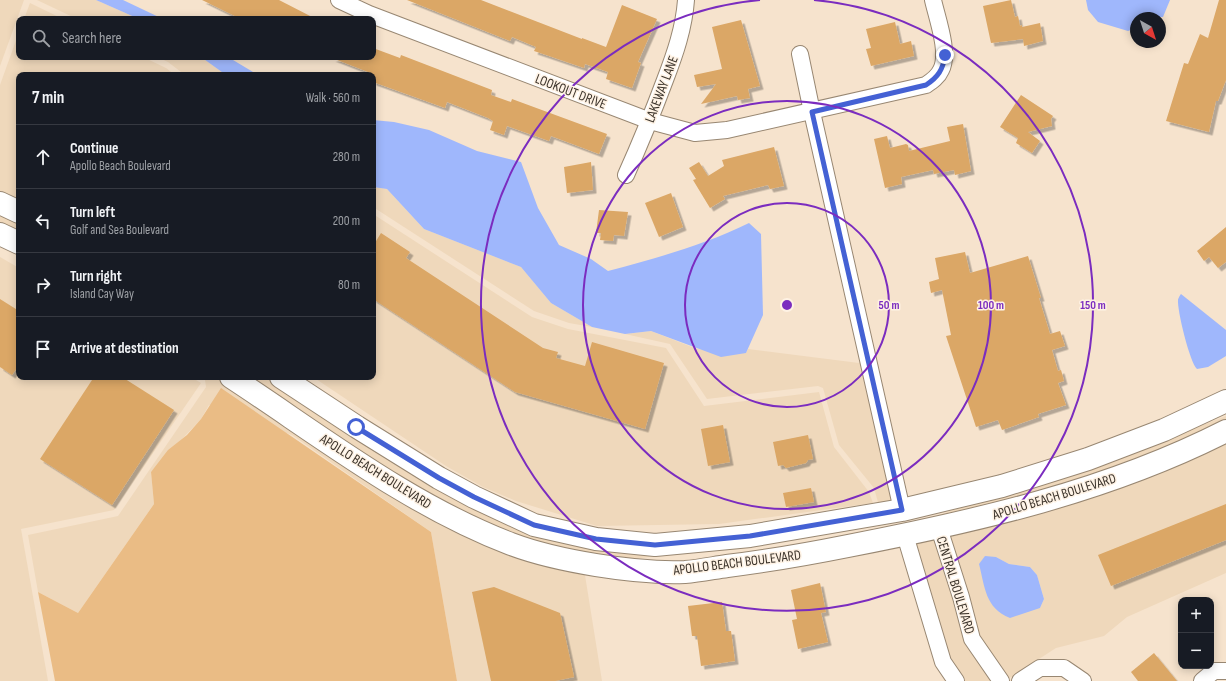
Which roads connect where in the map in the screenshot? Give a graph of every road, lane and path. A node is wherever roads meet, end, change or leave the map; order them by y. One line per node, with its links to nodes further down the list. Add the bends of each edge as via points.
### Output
1 (339, 0): 4 (street, LOOKOUT DRIVE)
2 (686, 0): 8 (street, LAKEWAY LANE, via 678,44)
3 (933, 0): 7 (street, LOOKOUT DRIVE, via 945,55 941,72 935,79 926,85)
4 (374, 16)
5 (376, 17): 8 (street, LOOKOUT DRIVE)
6 (800, 54): 7 (street)
7 (812, 112): 8 (street, LOOKOUT DRIVE, via 727,130 695,133); 18 (street)
8 (650, 121): 9 (street, LAKEWAY LANE)
9 (626, 175)
10 (0, 203): 11 (main road)
11 (16, 211)
12 (0, 234): 13 (main road)
13 (16, 242)
14 (236, 380): 22 (main road, APOLLO BEACH BOULEVARD, via 402,491 472,528 513,545 573,560 636,570 684,572)
15 (286, 380): 21 (main road, APOLLO BEACH BOULEVARD, via 439,478 534,525 596,539 655,545)
16 (1226, 401): 18 (main road, APOLLO BEACH BOULEVARD, via 1164,430 1088,458 1002,486)
17 (1226, 431): 19 (main road, APOLLO BEACH BOULEVARD, via 1196,446 1113,479 1046,500)
18 (902, 510): 19 (main road); 21 (main road, APOLLO BEACH BOULEVARD)
19 (939, 528): 20 (main road, APOLLO BEACH BOULEVARD); 26 (street, CENTRAL BOULEVARD, via 972,639)
20 (905, 535): 22 (main road, APOLLO BEACH BOULEVARD); 25 (street, via 943,662)
21 (747, 536): 22 (main road)
22 (750, 563)
23 (1226, 671): 28 (street, via 1214,671)
24 (1032, 678): 27 (street, via 1040,668 1064,668)
25 (956, 681)
26 (1001, 681)
27 (1083, 681)
28 (1202, 681)

